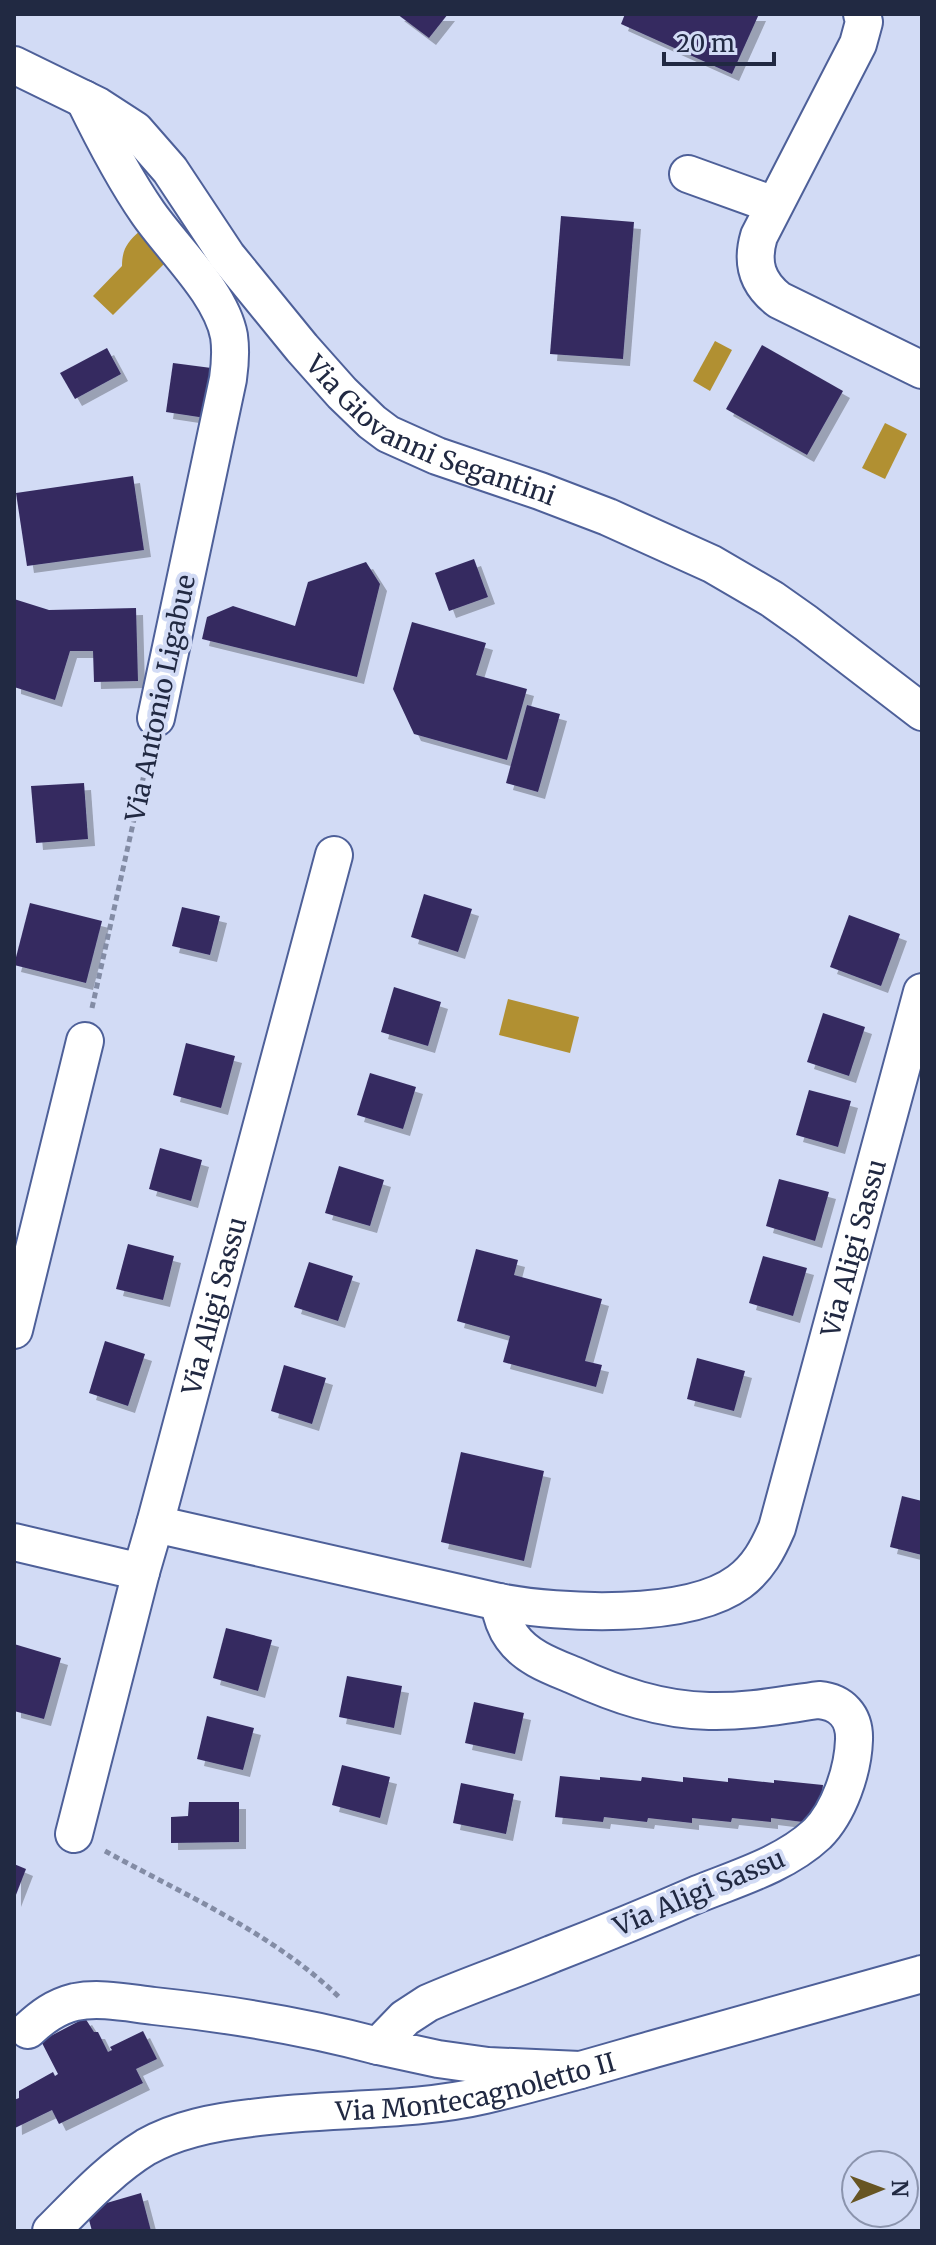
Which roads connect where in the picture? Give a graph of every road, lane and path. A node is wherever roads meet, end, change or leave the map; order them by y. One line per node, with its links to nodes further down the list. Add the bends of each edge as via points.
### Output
1 (862, 14): 5 (street, via 858,44)
2 (14, 65): 3 (street, Via Giovanni Segantini)
3 (84, 99): 7 (street, Via Giovanni Segantini, via 145,140 227,256 302,348 388,434 585,508 712,564 772,599); 8 (street, Via Antonio Ligabue, via 148,213 218,305 229,334 228,379)
4 (688, 174): 5 (street)
5 (774, 205): 6 (street, via 755,259 770,293)
6 (922, 370)
7 (922, 712)
8 (156, 718): 11 (path, Via Antonio Ligabue)
9 (334, 855): 13 (street, Via Aligi Sassu)
10 (922, 992): 16 (street, Via Aligi Sassu, via 777,1528 764,1556 738,1583 719,1593 660,1608 597,1611)
11 (85, 1041): 12 (street)
12 (14, 1330)
13 (155, 1524): 15 (street, Via Aligi Sassu); 16 (street, Via Aligi Sassu)
14 (14, 1542): 15 (street)
15 (141, 1572): 17 (street, Via Aligi Sassu)
16 (499, 1602): 21 (street, Via Aligi Sassu, via 505,1626 524,1650 634,1699 706,1711 819,1700 838,1704 850,1716 854,1731 850,1767 825,1825 794,1851 428,2003)
17 (74, 1834): 19 (path, via 250,1932)
18 (922, 1974): 22 (street, Via Montecagnoletto II)
19 (343, 2001)
20 (28, 2030): 21 (street, via 62,2006 108,2001 235,2015)
21 (378, 2046): 22 (street, via 488,2066)
22 (580, 2070): 23 (street, Via Montecagnoletto II, via 458,2100 302,2111 195,2128 133,2156)
23 (51, 2231)

